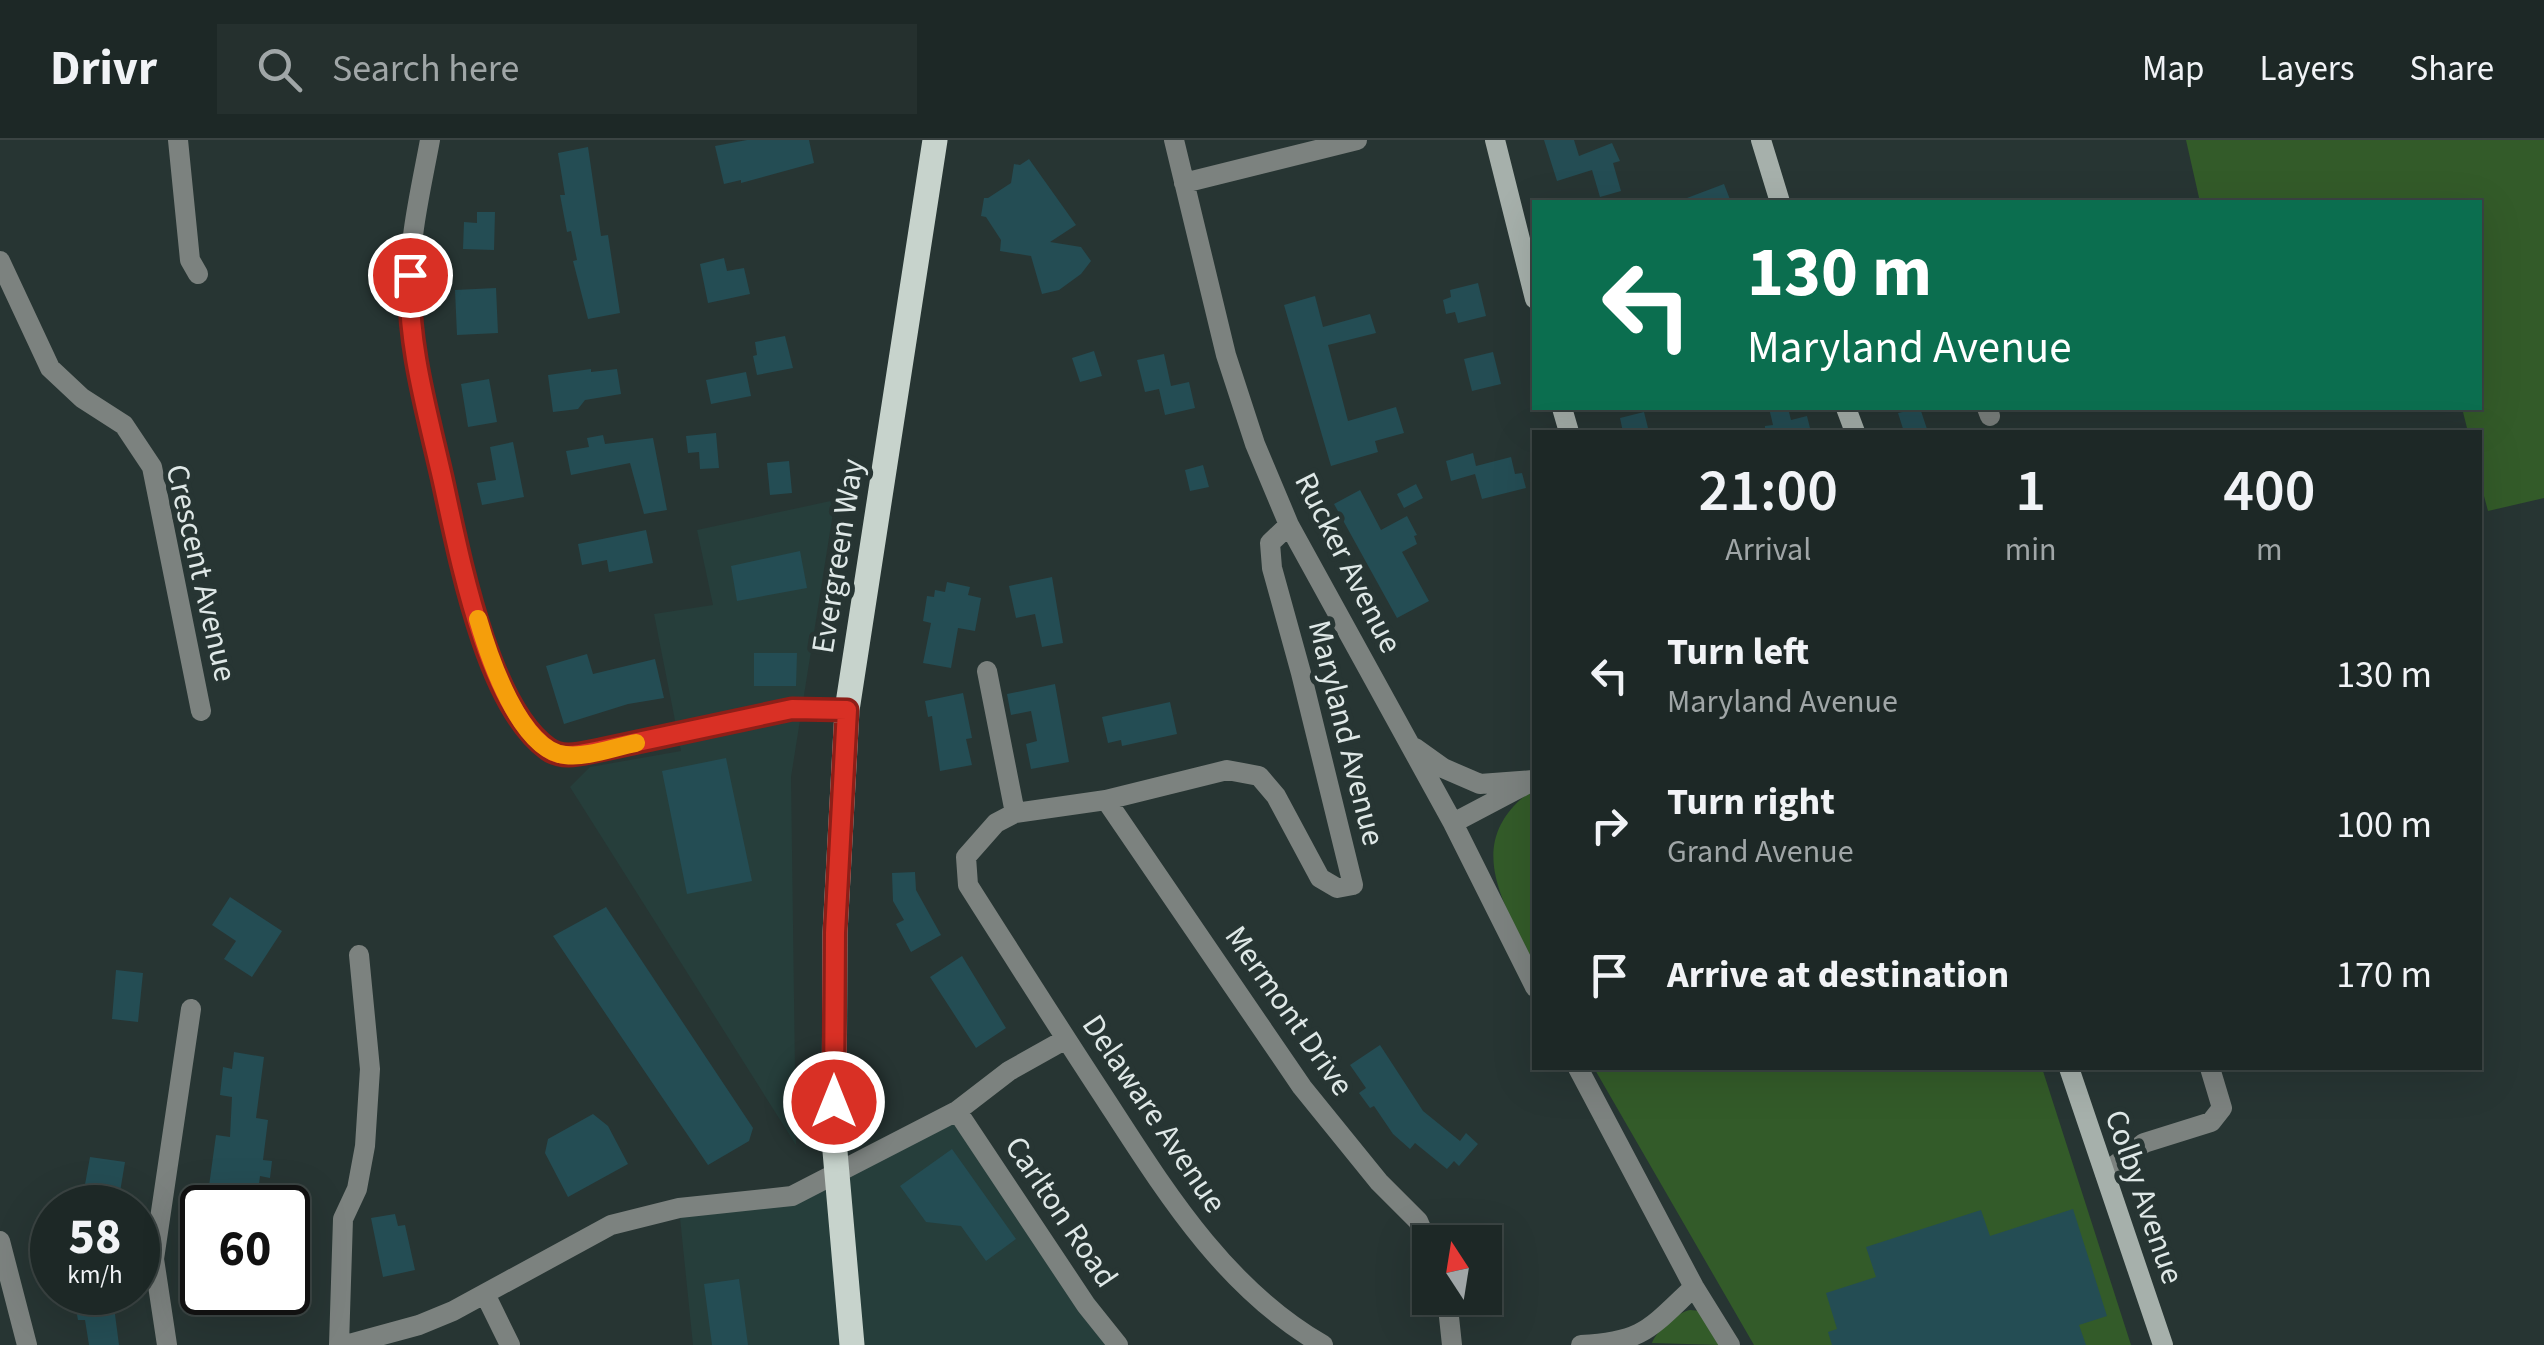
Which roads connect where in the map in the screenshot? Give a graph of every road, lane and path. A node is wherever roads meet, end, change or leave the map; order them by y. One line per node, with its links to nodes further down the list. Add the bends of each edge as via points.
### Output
1 (178, 140): 11 (street, via 190,260)
2 (430, 140): 15 (street, via 410,275 414,342 456,542 484,639 526,726 550,751 567,756 792,709)
3 (935, 140): 15 (main road, Evergreen Way)
4 (1174, 140): 8 (street, Rucker Avenue)
5 (1357, 140): 8 (street)
6 (1495, 140): 12 (main road)
7 (1761, 140): 9 (main road)
8 (1184, 183): 13 (street, Rucker Avenue, via 1226,355)
9 (1779, 200)
10 (0, 261): 16 (street, Crescent Avenue, via 50,368 124,426 152,467)
11 (198, 274)
12 (1532, 287)
13 (1289, 525): 17 (street, Rucker Avenue); 20 (street, Maryland Avenue, via 1270,543 1272,568 1352,885 1337,888 1320,878 1259,776 1227,770)
14 (987, 671): 21 (street)
15 (847, 710): 32 (main road, Evergreen Way, via 835,933)
16 (201, 711)
17 (1411, 745): 18 (street, via 1480,784); 22 (street, Rucker Avenue)
18 (1532, 780)
19 (1532, 781): 22 (street)
20 (1106, 800): 21 (street, Maryland Avenue); 33 (street, Mermont Drive, via 1302,1087)
21 (1015, 813): 26 (street, Delaware Avenue, via 996,823 966,857 968,885)
22 (1454, 822): 24 (street, Rucker Avenue)
23 (359, 955): 40 (street, via 370,1069 357,1188 343,1219)
24 (1532, 981)
25 (191, 1009): 39 (street, via 154,1259)
26 (1066, 1039): 30 (street); 44 (street, Delaware Avenue, via 1215,1256 1251,1294)
27 (1579, 1070): 35 (street)
28 (2070, 1070): 31 (main road, Colby Avenue)
29 (2211, 1070): 31 (street, via 2222,1108 2211,1122 2144,1143)
30 (957, 1110): 32 (street); 43 (street, Carlton Road)
31 (2105, 1173): 48 (main road, Colby Avenue)
32 (836, 1175): 36 (street, via 792,1196 678,1208 610,1225); 42 (main road, Evergreen Way)
33 (1420, 1225)
34 (0, 1241): 38 (street)
35 (1694, 1287): 46 (street, via 1643,1334); 47 (street)
36 (485, 1294): 40 (street, via 419,1325); 41 (street)
37 (1449, 1315): 45 (street)
38 (26, 1345)
39 (168, 1345)
40 (343, 1345)
41 (510, 1345)
42 (852, 1345)
43 (1118, 1345)
44 (1324, 1345)
45 (1452, 1345)
46 (1581, 1345)
47 (1730, 1345)
48 (2162, 1345)

